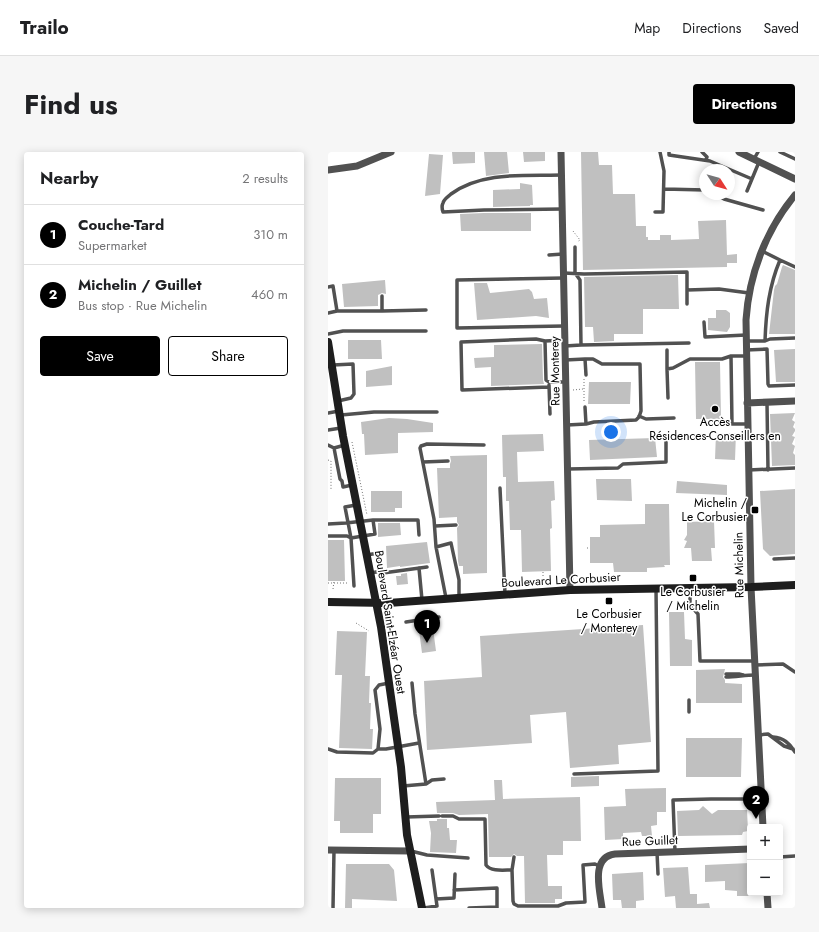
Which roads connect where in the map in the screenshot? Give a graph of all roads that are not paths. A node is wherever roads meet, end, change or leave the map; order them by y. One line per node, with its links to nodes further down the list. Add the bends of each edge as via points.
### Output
1 (391, 152): 12 (street, via 357,166)
2 (561, 152): 13 (street, Rue Monterey)
3 (660, 152): 16 (lane)
4 (669, 152): 10 (lane)
5 (702, 152): 10 (lane)
6 (739, 152): 11 (street)
7 (758, 152): 11 (lane)
8 (780, 152): 9 (lane)
9 (795, 159)
10 (706, 160): 14 (lane)
11 (757, 160): 14 (lane); 15 (street)
12 (328, 170)
13 (562, 175): 21 (street, Rue Monterey); 21 (lane, via 498,177 471,184 446,198 442,208 443,212)
14 (752, 179): 18 (lane)
15 (795, 179)
16 (664, 190): 17 (lane); 23 (lane, via 663,212)
17 (699, 190)
18 (747, 191)
19 (795, 194): 25 (street, Rue Michelin)
20 (728, 200): 22 (lane)
21 (562, 209): 26 (street, Rue Monterey)
22 (763, 210)
23 (655, 212)
24 (574, 246): 30 (lane)
25 (761, 251): 28 (lane); 34 (street, Rue Michelin)
26 (563, 254): 27 (lane); 31 (street, Rue Monterey)
27 (549, 255)
28 (780, 260): 29 (lane); 48 (lane, via 768,297)
29 (795, 267)
30 (575, 273): 31 (lane); 33 (lane, via 687,272); 52 (lane, via 580,280)
31 (564, 275): 42 (street, Rue Monterey); 42 (lane, via 457,280 457,328)
32 (328, 286): 38 (lane, via 334,286)
33 (687, 290): 34 (lane, via 719,289); 36 (lane)
34 (749, 293): 45 (street, Rue Michelin)
35 (382, 296): 39 (lane)
36 (687, 304)
37 (426, 310): 39 (lane)
38 (338, 311): 39 (lane); 40 (lane)
39 (382, 311)
40 (328, 313)
41 (704, 322): 45 (lane, via 705,337)
42 (565, 326): 50 (street, Rue Monterey)
43 (426, 331): 44 (lane, via 343,331)
44 (328, 334)
45 (746, 338): 48 (lane); 54 (street, Rue Michelin)
46 (795, 338): 48 (lane, via 770,338)
47 (545, 341): 50 (lane); 61 (lane, via 546,380); 65 (lane, via 536,339 461,342 462,390)
48 (765, 341)
49 (328, 342): 58 (street, Boulevard Saint-Elzéar Ouest)
50 (565, 343): 52 (lane); 57 (street, Rue Monterey)
51 (689, 343): 52 (lane)
52 (581, 345)
53 (667, 350): 59 (lane)
54 (746, 353): 55 (lane); 64 (lane, via 767,349 769,385); 70 (street, Rue Michelin)
55 (731, 356): 59 (lane, via 722,359 690,359); 79 (lane, via 732,424)
56 (586, 359): 57 (lane); 60 (lane); 76 (lane, via 593,359 602,364 640,364)
57 (565, 360): 62 (street, Rue Monterey)
58 (332, 365): 63 (street, Boulevard Saint-Elzéar Ouest); 68 (lane, via 353,364 354,394 351,398)
59 (667, 369): 66 (lane)
60 (585, 377)
61 (549, 382): 62 (lane); 65 (lane)
62 (566, 382): 80 (street, Rue Monterey)
63 (332, 384): 68 (street, Boulevard Saint-Elzéar Ouest)
64 (795, 385)
65 (549, 387): 75 (lane)
66 (668, 398)
67 (795, 400): 69 (street)
68 (337, 401): 74 (street, Boulevard Saint-Elzéar Ouest)
69 (767, 402): 70 (street); 93 (lane)
70 (747, 403): 79 (street, Rue Michelin)
71 (585, 407): 78 (lane)
72 (437, 412): 74 (lane)
73 (328, 413): 74 (lane)
74 (339, 413): 81 (street, Boulevard Saint-Elzéar Ouest)
75 (550, 414)
76 (640, 416): 77 (lane, via 646,419); 78 (lane, via 636,420)
77 (674, 418)
78 (586, 424): 80 (lane)
79 (747, 424): 92 (street, Rue Michelin)
80 (567, 425): 91 (street, Rue Monterey)
81 (342, 428): 82 (lane); 84 (street, Boulevard Saint-Elzéar Ouest)
82 (328, 430)
83 (666, 435): 91 (lane, via 666,462 623,464 618,468)
84 (348, 443): 87 (lane); 94 (street, Boulevard Saint-Elzéar Ouest)
85 (328, 445): 87 (lane)
86 (484, 445): 89 (lane, via 424,445 420,450)
87 (334, 448): 94 (lane, via 343,487)
88 (448, 461): 89 (lane)
89 (423, 462): 102 (lane)
90 (795, 468): 93 (lane)
91 (568, 469): 120 (street, Rue Monterey)
92 (748, 470): 93 (lane); 117 (street, Rue Michelin)
93 (768, 470)
94 (352, 485): 96 (street, Boulevard Saint-Elzéar Ouest)
95 (500, 488): 121 (lane)
96 (356, 505): 98 (street, Boulevard Saint-Elzéar Ouest); 99 (lane, via 345,507)
97 (373, 520): 98 (lane); 103 (lane, via 418,520); 105 (lane, via 374,534)
98 (360, 521): 99 (lane); 105 (street, Boulevard Saint-Elzéar Ouest)
99 (348, 523): 100 (lane); 106 (lane)
100 (328, 524)
101 (456, 525): 102 (lane)
102 (435, 526): 107 (lane)
103 (419, 535)
104 (328, 536): 106 (lane)
105 (363, 536): 106 (lane); 108 (street, Boulevard Saint-Elzéar Ouest)
106 (351, 538): 116 (lane)
107 (436, 547): 122 (lane); 123 (lane, via 451,543 459,580)
108 (367, 555): 113 (lane, via 378,553); 114 (street, Boulevard Saint-Elzéar Ouest)
109 (795, 558): 110 (lane)
110 (774, 559)
111 (426, 566): 112 (lane)
112 (419, 568): 113 (lane, via 383,573); 124 (lane)
113 (381, 571): 114 (lane)
114 (370, 573): 126 (street, Boulevard Saint-Elzéar Ouest)
115 (795, 585): 117 (street, Boulevard Le Corbusier)
116 (354, 586)
117 (751, 587): 119 (street, Boulevard Le Corbusier); 129 (street, Rue Michelin)
118 (656, 588): 119 (street, Boulevard Le Corbusier); 120 (street, Boulevard Le Corbusier); 143 (lane, via 658,771)
119 (690, 588): 129 (lane, via 690,605 698,614 700,661)
120 (570, 590): 121 (street, Boulevard Le Corbusier)
121 (505, 594): 123 (street, Boulevard Le Corbusier)
122 (446, 598): 123 (street, Boulevard Le Corbusier); 124 (street, Boulevard Le Corbusier)
123 (459, 598)
124 (422, 600): 126 (street, Boulevard Le Corbusier)
125 (328, 602): 126 (street, Boulevard Le Corbusier)
126 (376, 603): 133 (street, Boulevard Saint-Elzéar Ouest)
127 (439, 617): 128 (lane)
128 (406, 622)
129 (754, 663): 130 (lane, via 783,664); 131 (street, Rue Michelin)
130 (795, 672)
131 (755, 675): 132 (lane); 137 (street, Rue Michelin)
132 (726, 676)
133 (389, 683): 139 (street, Boulevard Saint-Elzéar Ouest); 141 (lane, via 375,688 380,729)
134 (412, 683): 138 (lane)
135 (689, 700): 136 (lane)
136 (689, 712)
137 (758, 735): 142 (lane, via 767,734 787,741); 147 (street, Rue Michelin)
138 (419, 743): 139 (lane); 145 (lane)
139 (398, 747): 141 (lane); 146 (street, Boulevard Saint-Elzéar Ouest)
140 (328, 749): 141 (lane, via 338,752 373,753)
141 (378, 749)
142 (794, 751)
143 (574, 774)
144 (444, 779): 145 (lane, via 432,780)
145 (426, 784): 146 (lane)
146 (402, 786): 148 (street, Boulevard Saint-Elzéar Ouest)
147 (762, 799): 149 (street, Rue Michelin); 154 (lane, via 673,800)
148 (405, 817): 152 (street, Boulevard Saint-Elzéar Ouest); 161 (lane, via 485,819 486,866 492,870)
149 (763, 824)
150 (747, 849): 154 (street, Rue Guillet)
151 (331, 850): 152 (street); 169 (lane)
152 (410, 851): 158 (lane); 170 (street, Boulevard Saint-Elzéar Ouest)
153 (657, 852): 154 (street, Rue Guillet); 159 (street, Rue Guillet, via 613,854 604,858); 163 (lane)
154 (675, 852)
155 (795, 856): 157 (lane)
156 (514, 857): 161 (lane)
157 (783, 857)
158 (468, 858)
159 (599, 866): 161 (lane, via 583,865 585,902 566,902 558,906 516,905 513,901); 173 (street)
160 (432, 870): 166 (lane)
161 (512, 870)
162 (454, 874): 164 (lane)
163 (658, 874)
164 (454, 890): 166 (lane, via 454,898); 168 (lane, via 497,888)
165 (767, 896): 174 (street)
166 (436, 899): 167 (lane)
167 (437, 906): 170 (lane); 171 (lane)
168 (497, 907): 172 (lane)
169 (333, 908)
170 (423, 908)
171 (443, 908)
172 (469, 908)
173 (602, 908)
174 (768, 908)

